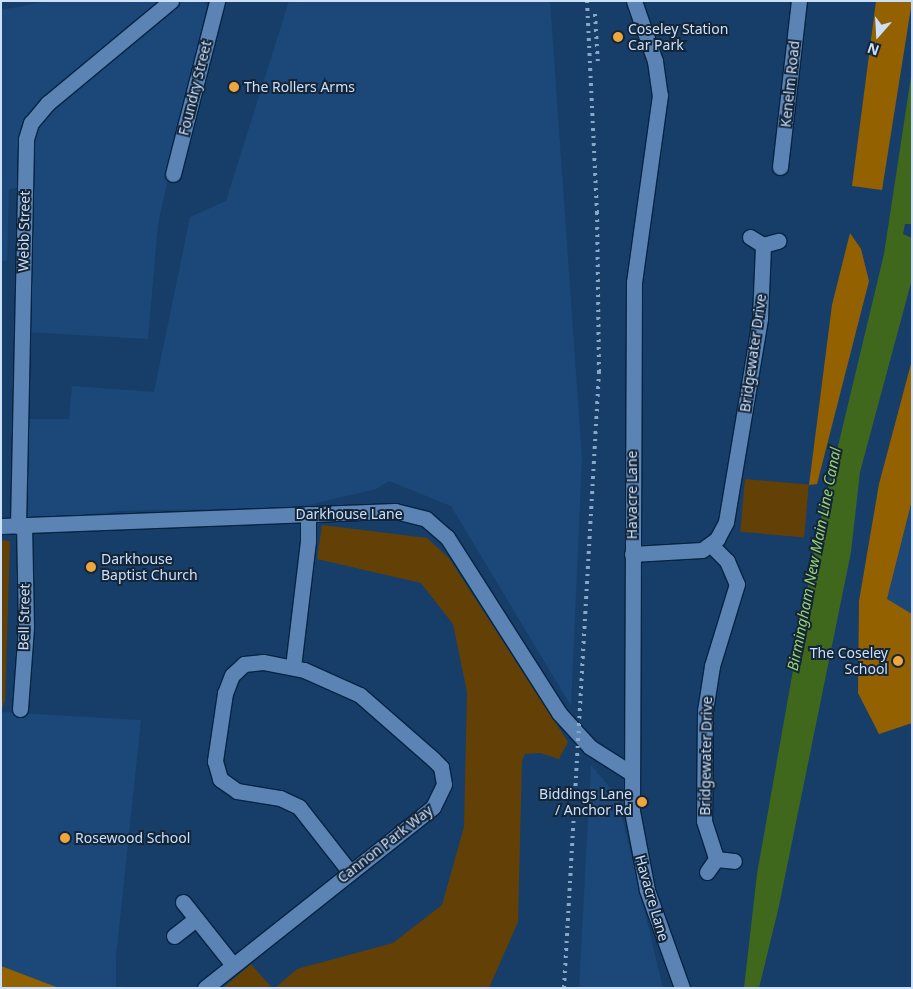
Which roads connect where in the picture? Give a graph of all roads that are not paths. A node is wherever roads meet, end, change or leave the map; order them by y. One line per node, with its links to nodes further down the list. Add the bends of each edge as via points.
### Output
1 (171, 1): 9 (street, Webb Street, via 48,103 31,123 26,139)
2 (217, 1): 6 (street, Foundry Street)
3 (634, 1): 12 (street, Havacre Lane, via 655,61 660,95 658,134 635,256)
4 (799, 1): 5 (street, Kenelm Road)
5 (780, 167)
6 (173, 174)
7 (750, 236): 11 (street, Bridgewater Drive, via 770,243 729,511 722,532)
8 (308, 514): 9 (street, Darkhouse Lane); 13 (street, via 308,541); 15 (street, Darkhouse Lane, via 395,511 438,526 544,694 590,747)
9 (21, 525): 10 (street, Darkhouse Lane); 14 (street, Bell Street, via 26,627)
10 (1, 526)
11 (711, 545): 12 (street, via 692,553); 16 (street, Bridgewater Drive, via 727,561 737,584 712,666 705,711 704,821)
12 (632, 554): 15 (street, Havacre Lane)
13 (293, 667): 18 (street, Cannon Park Way, via 341,684 379,708 433,759 444,776 443,792 433,807); 18 (street, Cannon Park Way, via 254,662 232,675 225,693 216,769 220,779 237,791 280,798 299,807)
14 (20, 709)
15 (631, 773): 25 (street, Havacre Lane, via 635,830 647,890)
16 (716, 859): 17 (street); 19 (street)
17 (734, 861)
18 (350, 872): 23 (street, Cannon Park Way)
19 (707, 872)
20 (183, 902): 21 (street)
21 (196, 919): 22 (street); 23 (street)
22 (174, 936)
23 (233, 965): 24 (street, Cannon Park Way)
24 (205, 988)
25 (682, 988)

